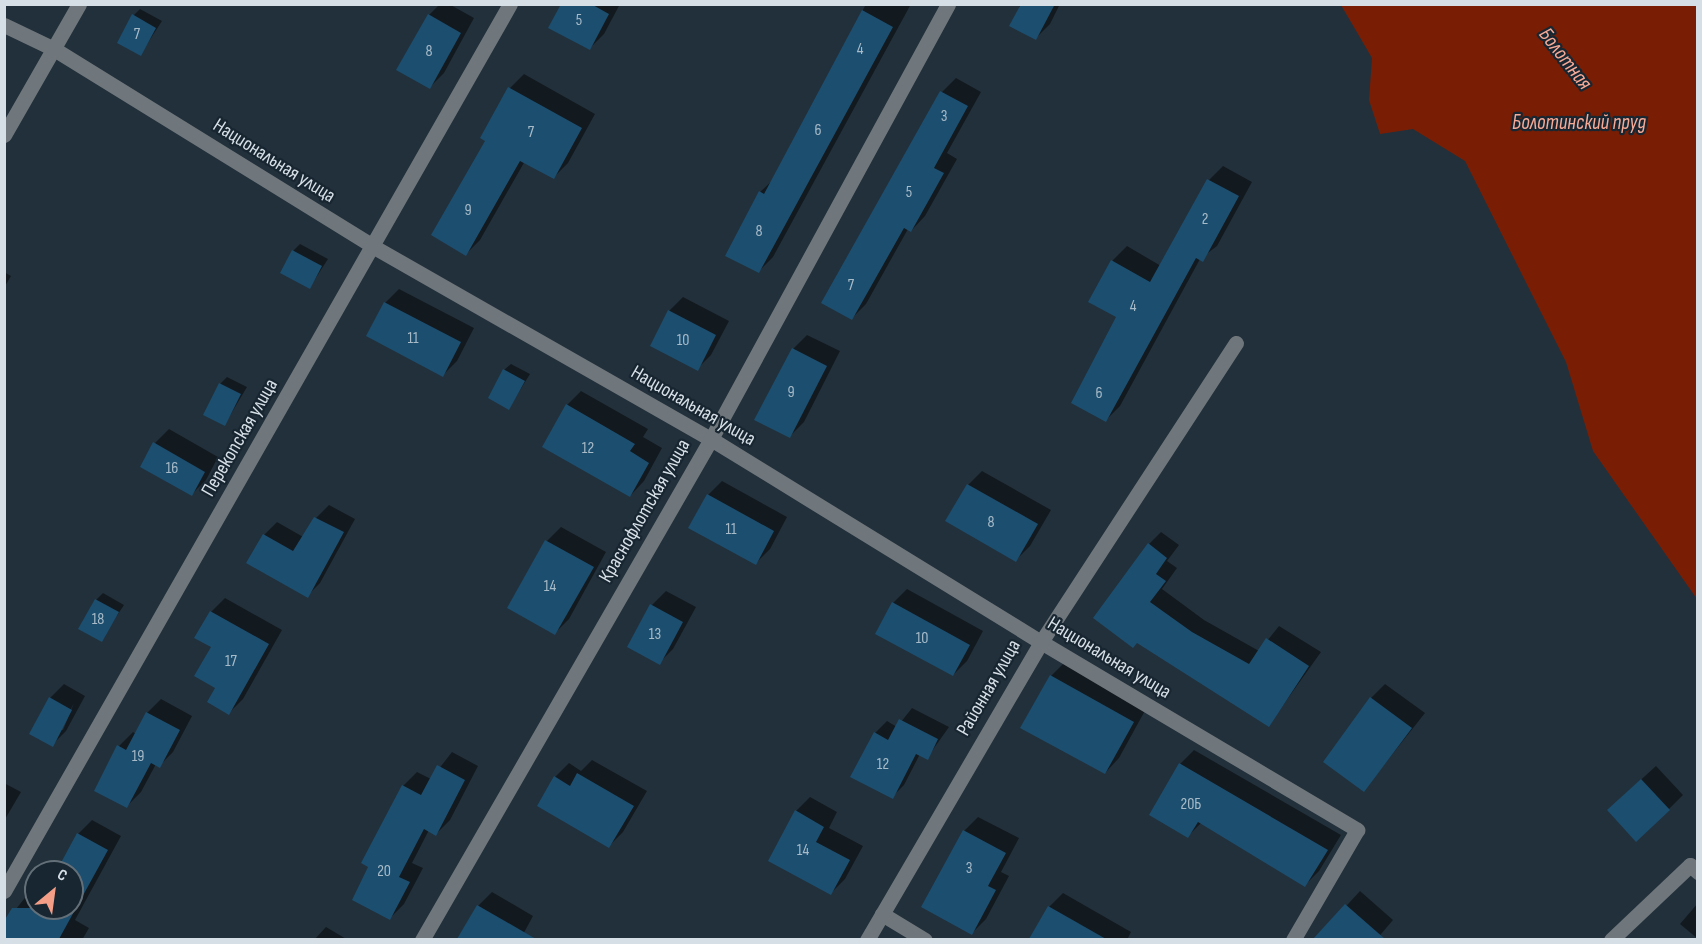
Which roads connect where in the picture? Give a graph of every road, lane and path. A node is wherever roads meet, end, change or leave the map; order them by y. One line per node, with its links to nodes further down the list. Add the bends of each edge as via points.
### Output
1 (79, 4): 5 (street)
2 (510, 4): 7 (street, Перекопская улица)
3 (948, 4): 9 (street, Краснофлотская улица)
4 (4, 25): 5 (street, Национальная улица)
5 (54, 49): 6 (street); 7 (street, Национальная улица)
6 (4, 135)
7 (374, 247): 9 (street, Национальная улица); 12 (street, Перекопская улица)
8 (1236, 343): 10 (street, Районная улица)
9 (711, 439): 10 (street, Национальная улица); 14 (street, Краснофлотская улица)
10 (1041, 642): 13 (street, Районная улица); 17 (street, Национальная улица, via 1357,830)
11 (1694, 869): 18 (street)
12 (4, 891)
13 (882, 914): 15 (street, Районная улица); 16 (street)
14 (422, 939)
15 (867, 939)
16 (925, 939)
17 (1293, 939)
18 (1611, 939)

